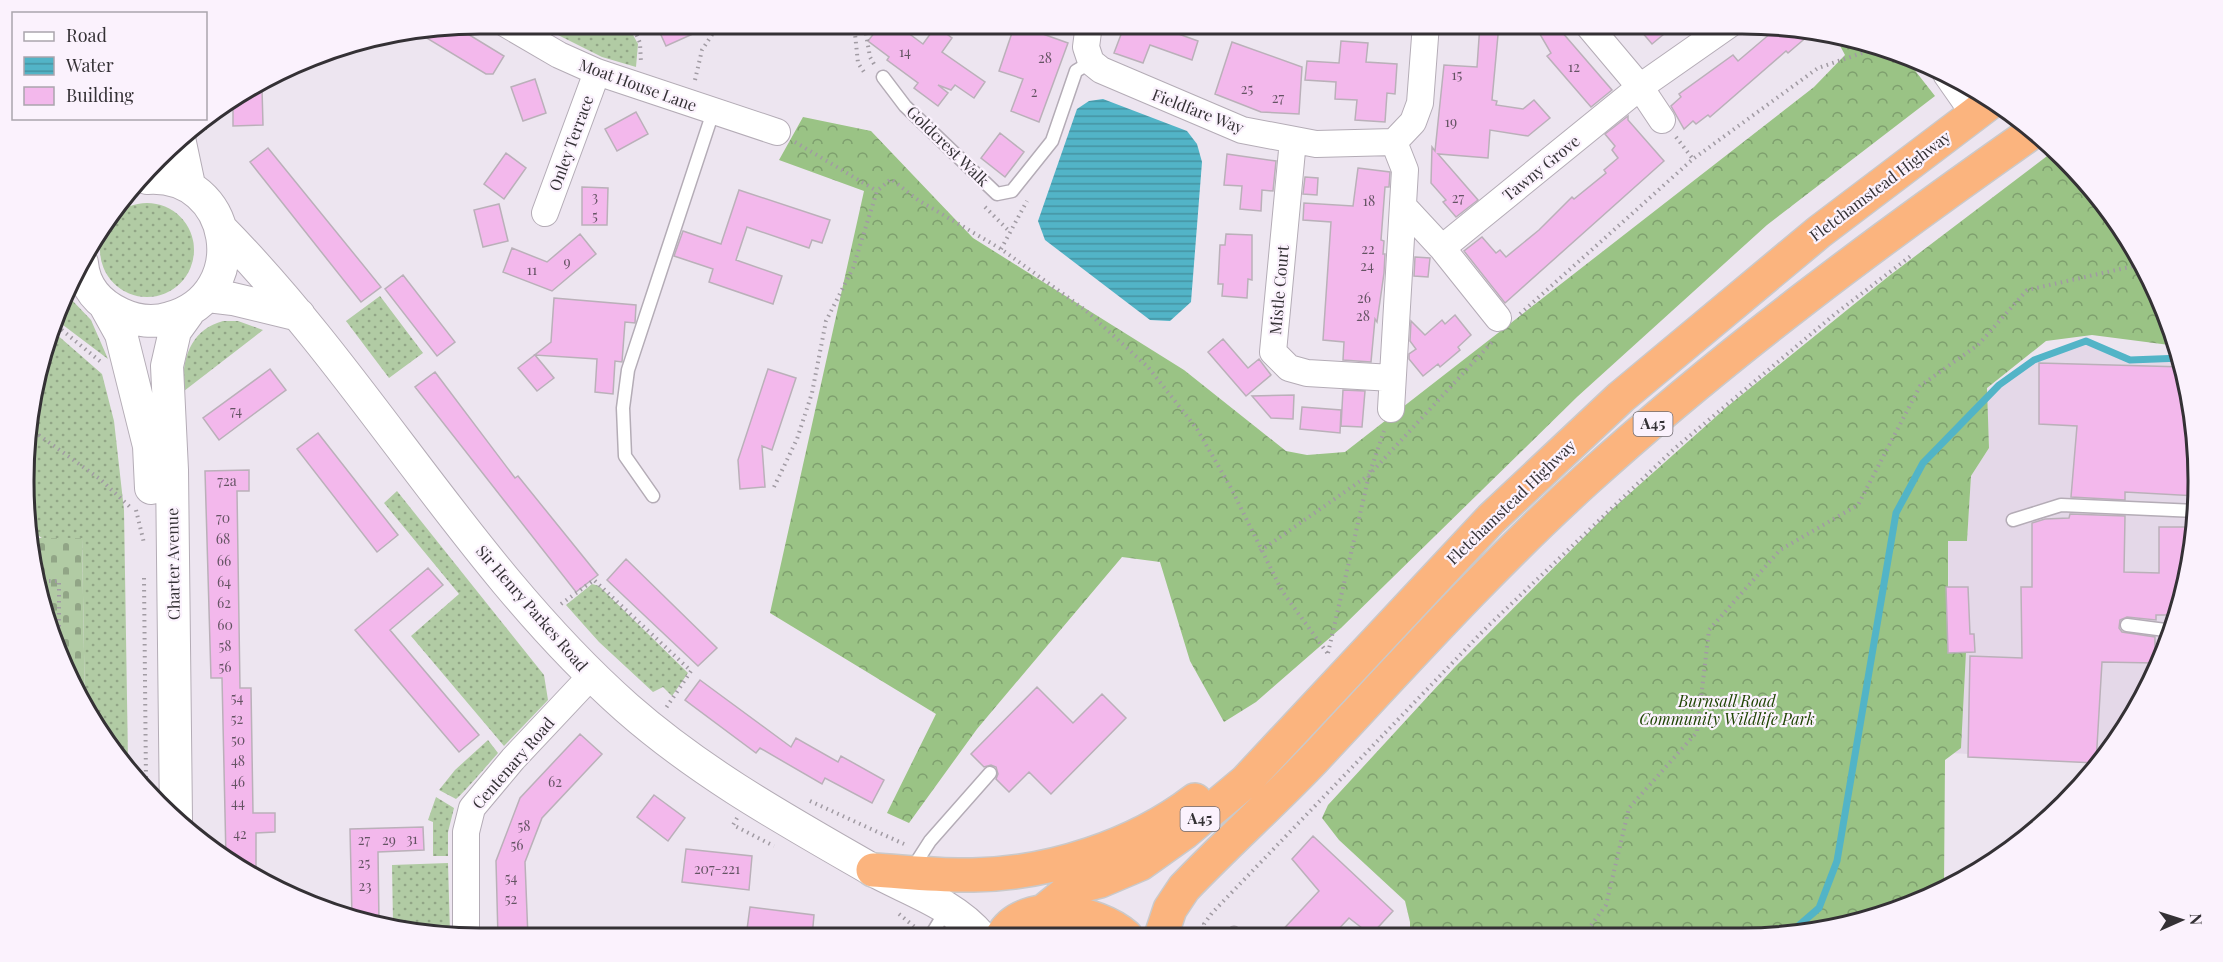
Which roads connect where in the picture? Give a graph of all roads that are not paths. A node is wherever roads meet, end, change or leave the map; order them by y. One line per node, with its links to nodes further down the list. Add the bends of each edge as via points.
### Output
1 (523, 34): 7 (street, Moat House Lane, via 559,56)
2 (1088, 34): 6 (street, via 1086,47)
3 (1425, 34): 16 (street, via 1420,103 1413,122)
4 (1595, 34): 9 (street)
5 (1710, 34): 9 (street, Tawny Grove)
6 (1091, 62): 8 (lane, Goldcrest Walk, via 1076,71 1052,141 1012,191 997,194 905,106); 15 (street, Fieldfare Way, via 1113,78 1242,130)
7 (597, 72): 10 (street, Moat House Lane); 21 (street, Onley Terrace)
8 (883, 77)
9 (1640, 87): 12 (street); 23 (street, Tawny Grove)
10 (701, 108): 13 (street, Moat House Lane); 31 (lane, via 628,370 623,408 625,456)
11 (1983, 108): 37 (highway, Fletchamstead Highway / A45, via 1819,232 1621,397 1483,528)
12 (1662, 120)
13 (777, 132)
14 (2026, 137): 50 (highway, A45, via 1843,270 1587,479 1485,576 1312,761 1184,888)
15 (1293, 140): 16 (street, Fieldfare Way, via 1316,144); 29 (street, Mistle Court, via 1273,352 1290,368 1307,373)
16 (1394, 142): 20 (street, via 1406,170)
17 (182, 150): 19 (street)
18 (154, 178): 19 (street)
19 (189, 185): 22 (street, via 214,213)
20 (1403, 206): 23 (street); 29 (street)
21 (545, 213)
22 (221, 229): 25 (street, Charter Avenue, via 224,255 216,284); 27 (street, Sir Henry Parkes Road)
23 (1442, 248): 28 (street)
24 (85, 277): 26 (street, Charter Avenue, via 93,294)
25 (198, 305): 26 (street, via 159,321 130,319); 27 (street, via 233,298); 40 (street, Charter Avenue, via 175,332 167,366)
26 (106, 307): 39 (street, Charter Avenue, via 121,334 149,446 155,544)
27 (299, 315): 36 (street, Sir Henry Parkes Road, via 511,588)
28 (1504, 324)
29 (1392, 378): 30 (street)
30 (1391, 409)
31 (653, 496)
32 (2188, 511): 33 (lane, via 2061,505)
33 (2013, 520)
34 (2127, 625): 35 (lane)
35 (2163, 630)
36 (591, 676): 41 (street, Sir Henry Parkes Road, via 707,771); 45 (street, Centenary Road, via 472,807 466,832)
37 (1330, 692): 42 (highway, via 1180,811 1101,850 1014,871 974,875); 44 (highway, Fletchamstead Highway / A45, via 1246,781 1185,832 1140,864 1072,888)
38 (990, 773): 42 (lane)
39 (158, 789)
40 (176, 807)
41 (873, 870): 42 (highway)
42 (912, 870): 43 (street)
43 (948, 908): 44 (street, via 990,915); 46 (lane); 47 (street)
44 (1036, 912): 48 (highway, A45); 49 (highway, via 1095,919)
45 (466, 927)
46 (936, 928)
47 (972, 928)
48 (1009, 928)
49 (1115, 928)
50 (1164, 928)

